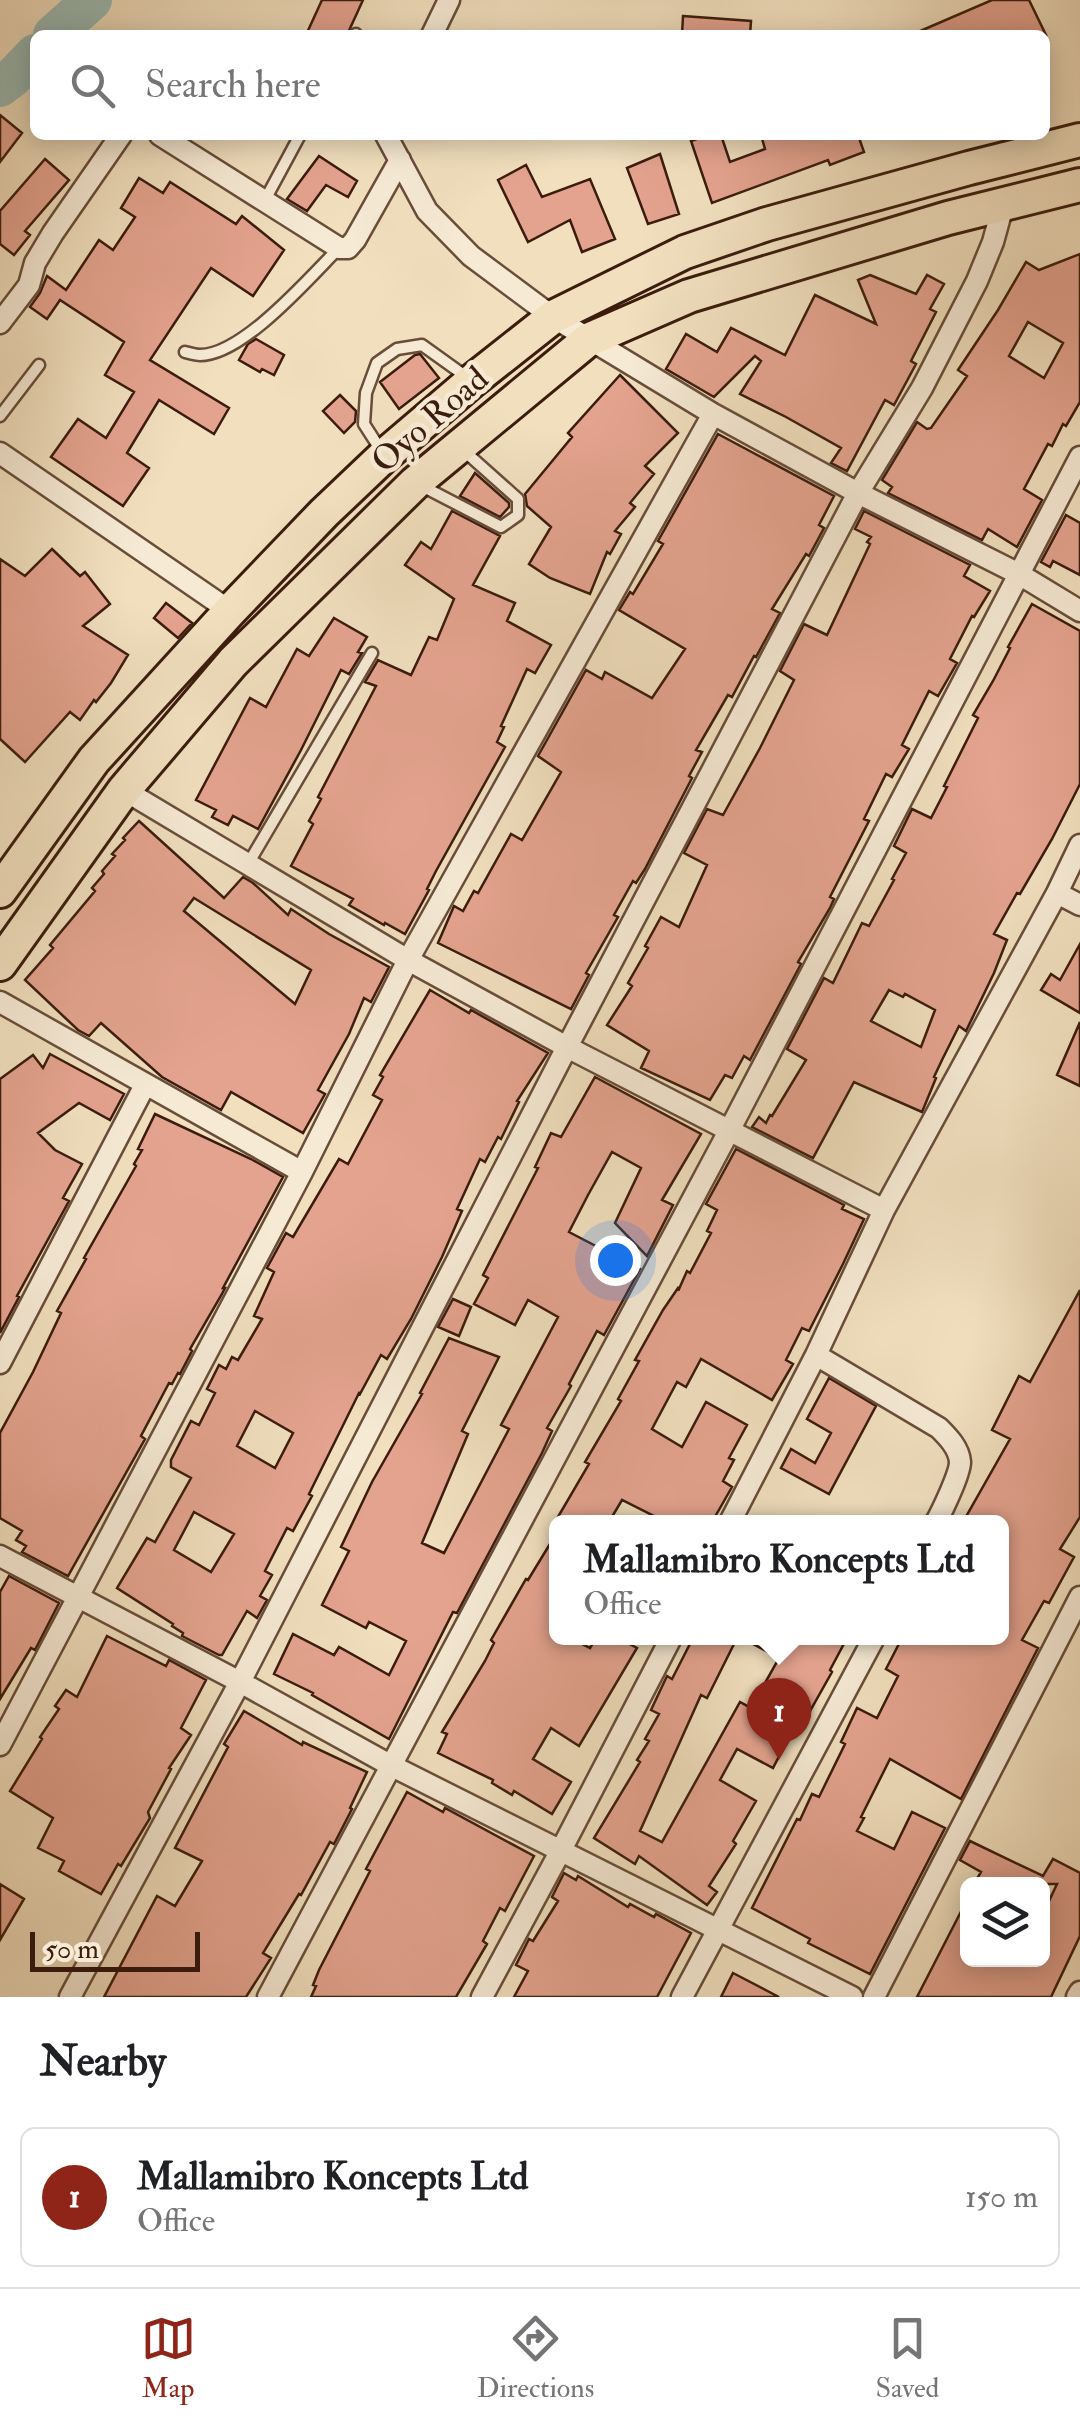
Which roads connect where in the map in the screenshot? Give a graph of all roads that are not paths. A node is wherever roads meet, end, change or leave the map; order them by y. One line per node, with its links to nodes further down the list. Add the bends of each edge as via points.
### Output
1 (448, 0): 2 (street)
2 (434, 30)
3 (118, 140): 14 (street)
4 (168, 140): 10 (street)
5 (297, 140): 10 (lane)
6 (389, 140): 8 (street)
7 (1080, 140): 13 (main road, Oyo Road, via 766,224 685,252)
8 (400, 160): 12 (street, via 355,240); 13 (street, via 427,210 471,256)
9 (1080, 185): 11 (main road, Oyo Road)
10 (264, 200): 12 (street)
11 (1004, 202): 15 (main road, Oyo Road, via 688,296); 26 (street, via 978,281)
12 (339, 248): 16 (lane, via 265,322 212,353)
13 (553, 317): 15 (street); 18 (main road, Oyo Road)
14 (0, 323)
15 (588, 340): 19 (street); 21 (main road, Oyo Road)
16 (185, 352)
17 (40, 365): 20 (lane)
18 (472, 382): 23 (main road, Oyo Road); 23 (lane, via 422,345 397,349 377,363 364,424)
19 (713, 414): 26 (street); 37 (street)
20 (0, 416)
21 (459, 446): 25 (main road, Oyo Road); 25 (lane, via 518,499 518,515 501,527)
22 (0, 453): 29 (street)
23 (384, 456): 29 (main road, Oyo Road)
24 (1080, 457): 27 (street)
25 (414, 483): 31 (main road, Oyo Road, via 233,662)
26 (858, 494): 27 (street); 40 (street)
27 (1018, 574): 28 (street); 42 (street)
28 (1080, 611)
29 (230, 612): 34 (main road, Oyo Road, via 94,760)
30 (372, 653): 33 (lane)
31 (124, 790): 33 (street); 38 (main road, Oyo Road)
32 (1080, 846): 35 (street)
33 (248, 864): 37 (street)
34 (0, 891)
35 (1057, 893): 36 (street); 44 (street)
36 (1080, 904)
37 (408, 960): 40 (street); 43 (street)
38 (0, 964)
39 (0, 1002): 41 (street)
40 (567, 1047): 42 (street); 54 (street)
41 (145, 1085): 43 (street); 46 (street)
42 (729, 1132): 44 (street); 56 (street)
43 (302, 1172): 50 (street)
44 (884, 1210): 45 (street)
45 (816, 1355): 47 (street); 48 (street, via 953,1442 960,1462)
46 (0, 1363)
47 (734, 1515)
48 (940, 1515)
49 (0, 1556): 50 (street)
50 (79, 1598): 54 (street); 55 (street)
51 (1080, 1598): 64 (street)
52 (667, 1645): 57 (street)
53 (870, 1645): 58 (street)
54 (240, 1682): 56 (street); 59 (street)
55 (0, 1745)
56 (390, 1765): 57 (street); 60 (street)
57 (560, 1852): 58 (street); 61 (street)
58 (717, 1931): 62 (street); 63 (street)
59 (70, 1997)
60 (268, 1997)
61 (482, 1997)
62 (682, 1997)
63 (852, 1997)
64 (874, 1997)

